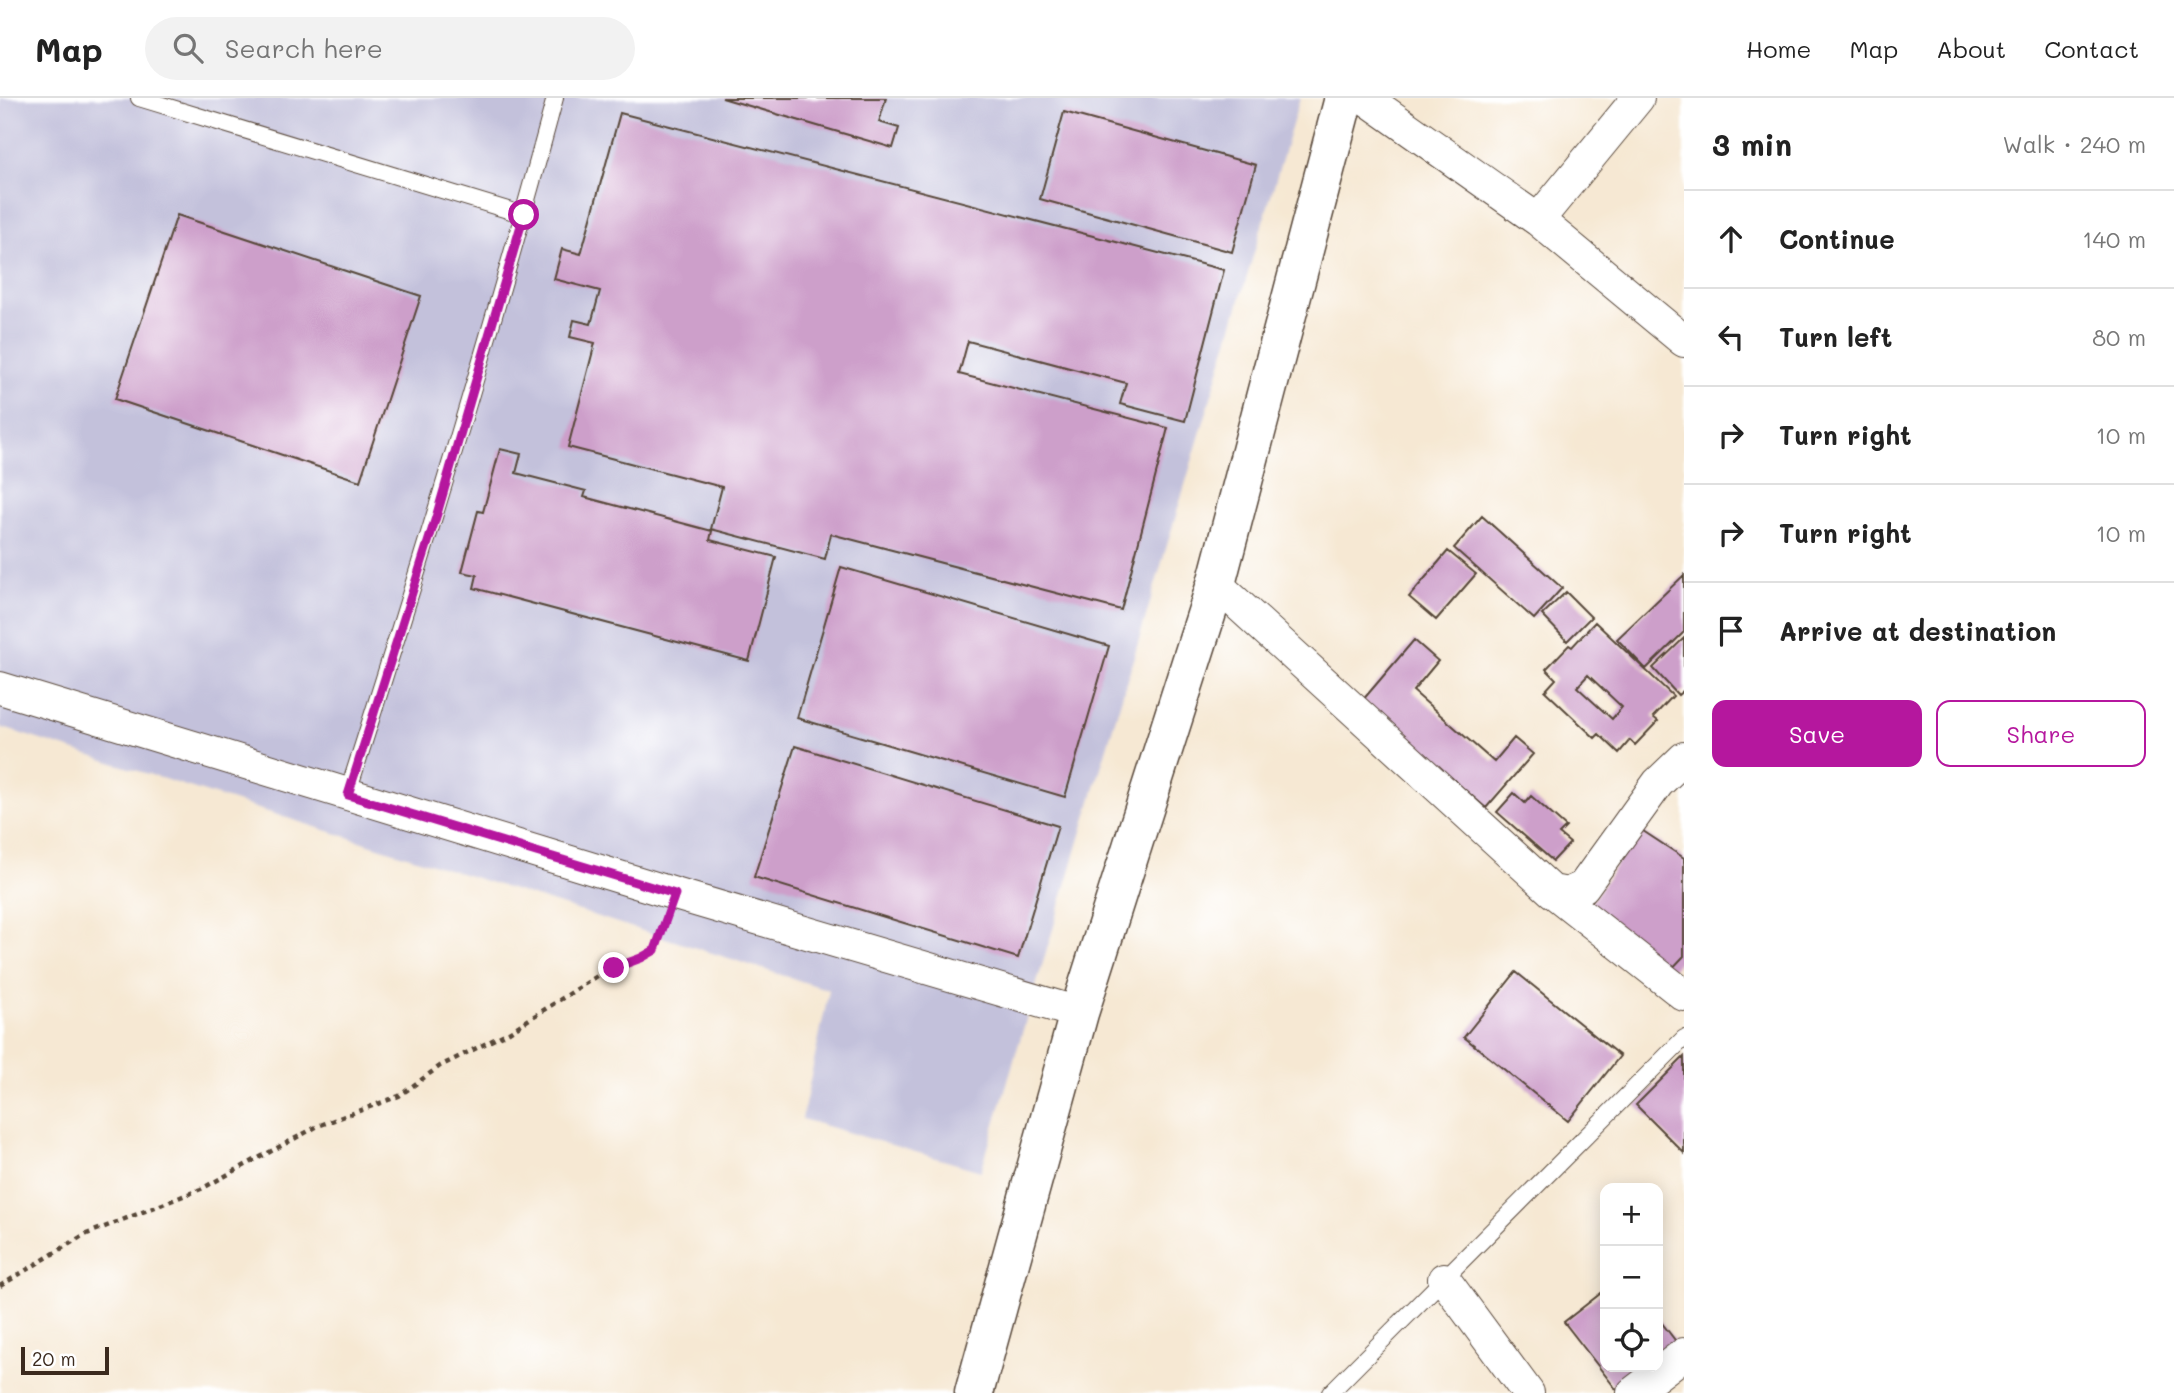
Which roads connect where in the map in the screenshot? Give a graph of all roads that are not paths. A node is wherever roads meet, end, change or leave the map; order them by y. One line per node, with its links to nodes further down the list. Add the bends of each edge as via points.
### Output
1 (139, 98): 6 (lane)
2 (555, 98): 6 (lane)
3 (1344, 98): 9 (street)
4 (1365, 98): 7 (street)
5 (1638, 98): 7 (street)
6 (524, 215): 12 (lane, via 437,514)
7 (1538, 220): 8 (street)
8 (1684, 341)
9 (1216, 584): 13 (street); 15 (street)
10 (0, 688): 12 (street)
11 (1684, 758): 13 (street, via 1658,783 1583,887 1567,894)
12 (348, 795): 15 (street)
13 (1552, 891): 14 (street)
14 (1684, 995)
15 (1079, 1013): 19 (street)
16 (1684, 1038): 17 (lane)
17 (1444, 1279): 20 (lane); 21 (street)
18 (1684, 1354): 22 (street)
19 (974, 1393)
20 (1330, 1393)
21 (1528, 1393)
22 (1633, 1393)

